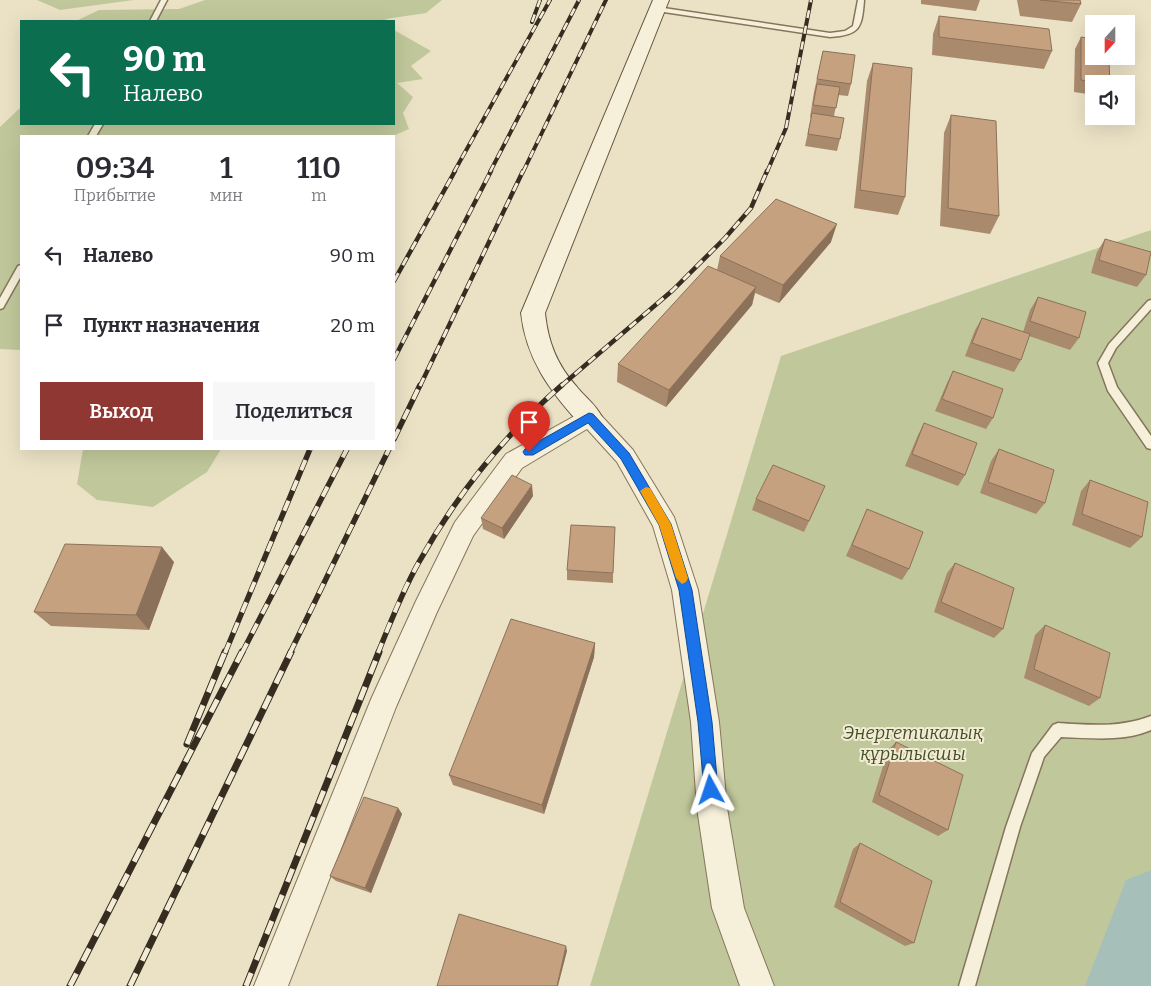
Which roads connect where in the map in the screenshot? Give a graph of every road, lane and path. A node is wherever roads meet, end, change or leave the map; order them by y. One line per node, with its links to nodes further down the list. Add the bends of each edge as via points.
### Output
1 (164, 0): 4 (lane)
2 (860, 0): 3 (lane, via 858,25 854,31 830,35)
3 (659, 5): 8 (street, via 533,313 534,333 544,361 560,386)
4 (154, 20)
5 (20, 270): 7 (lane)
6 (1151, 303): 9 (lane, via 1112,346 1103,363 1112,388)
7 (0, 306)
8 (589, 417): 11 (street, via 514,461 464,529 382,707); 12 (street, via 625,456 665,524 686,590 705,722 712,808 728,908)
9 (1151, 445)
10 (1151, 723): 13 (lane, via 1143,728 1100,732 1058,730 1040,753 1013,827)
11 (271, 986)
12 (757, 986)
13 (967, 986)

